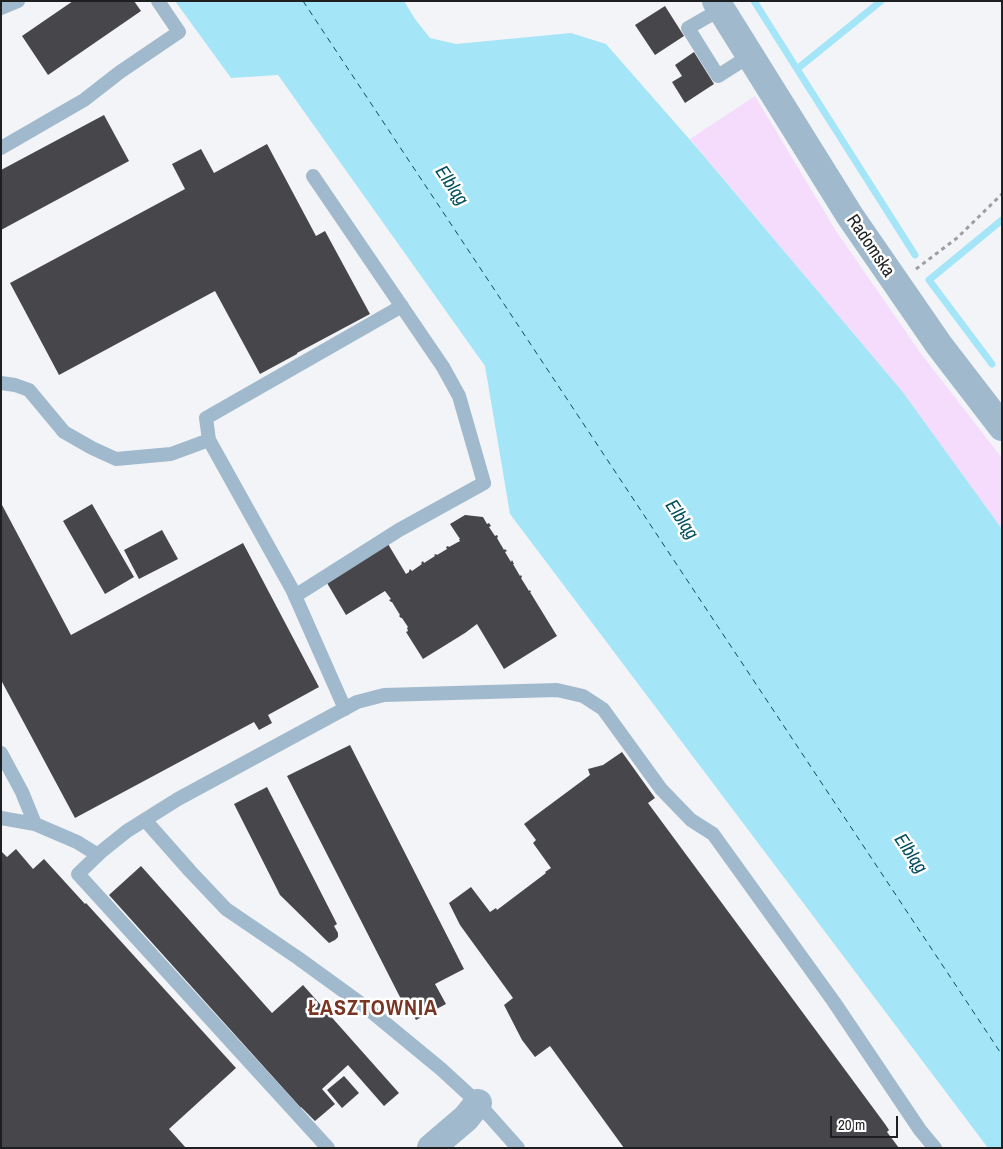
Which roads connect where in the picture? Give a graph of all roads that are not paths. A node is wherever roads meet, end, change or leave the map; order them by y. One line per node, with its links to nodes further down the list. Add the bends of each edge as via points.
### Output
1 (18, 1): 4 (lane)
2 (158, 1): 6 (lane, via 179,32 84,100)
3 (718, 5): 5 (street, Radomska); 5 (lane, via 688,28 718,76)
4 (1, 8)
5 (750, 56): 10 (street, Radomska, via 896,284)
6 (1, 148)
7 (314, 176): 8 (lane)
8 (402, 306): 11 (lane, via 206,418); 12 (lane, via 459,396 484,483 399,530)
9 (1, 383): 11 (lane, via 29,390 64,432 116,459 171,454)
10 (1002, 428)
11 (209, 440): 12 (lane)
12 (295, 596): 13 (lane)
13 (345, 709): 16 (lane); 23 (lane, via 357,702 384,695 557,690 582,696 602,709 661,789 692,820 713,834)
14 (1, 753): 17 (lane)
15 (1, 818): 17 (lane)
16 (145, 820): 18 (lane); 19 (lane, via 226,909 367,1008)
17 (35, 824): 18 (lane)
18 (98, 855): 20 (lane, via 78,874)
19 (478, 1103): 21 (street); 22 (lane)
20 (328, 1148)
21 (432, 1148)
22 (518, 1148)
23 (935, 1148)

